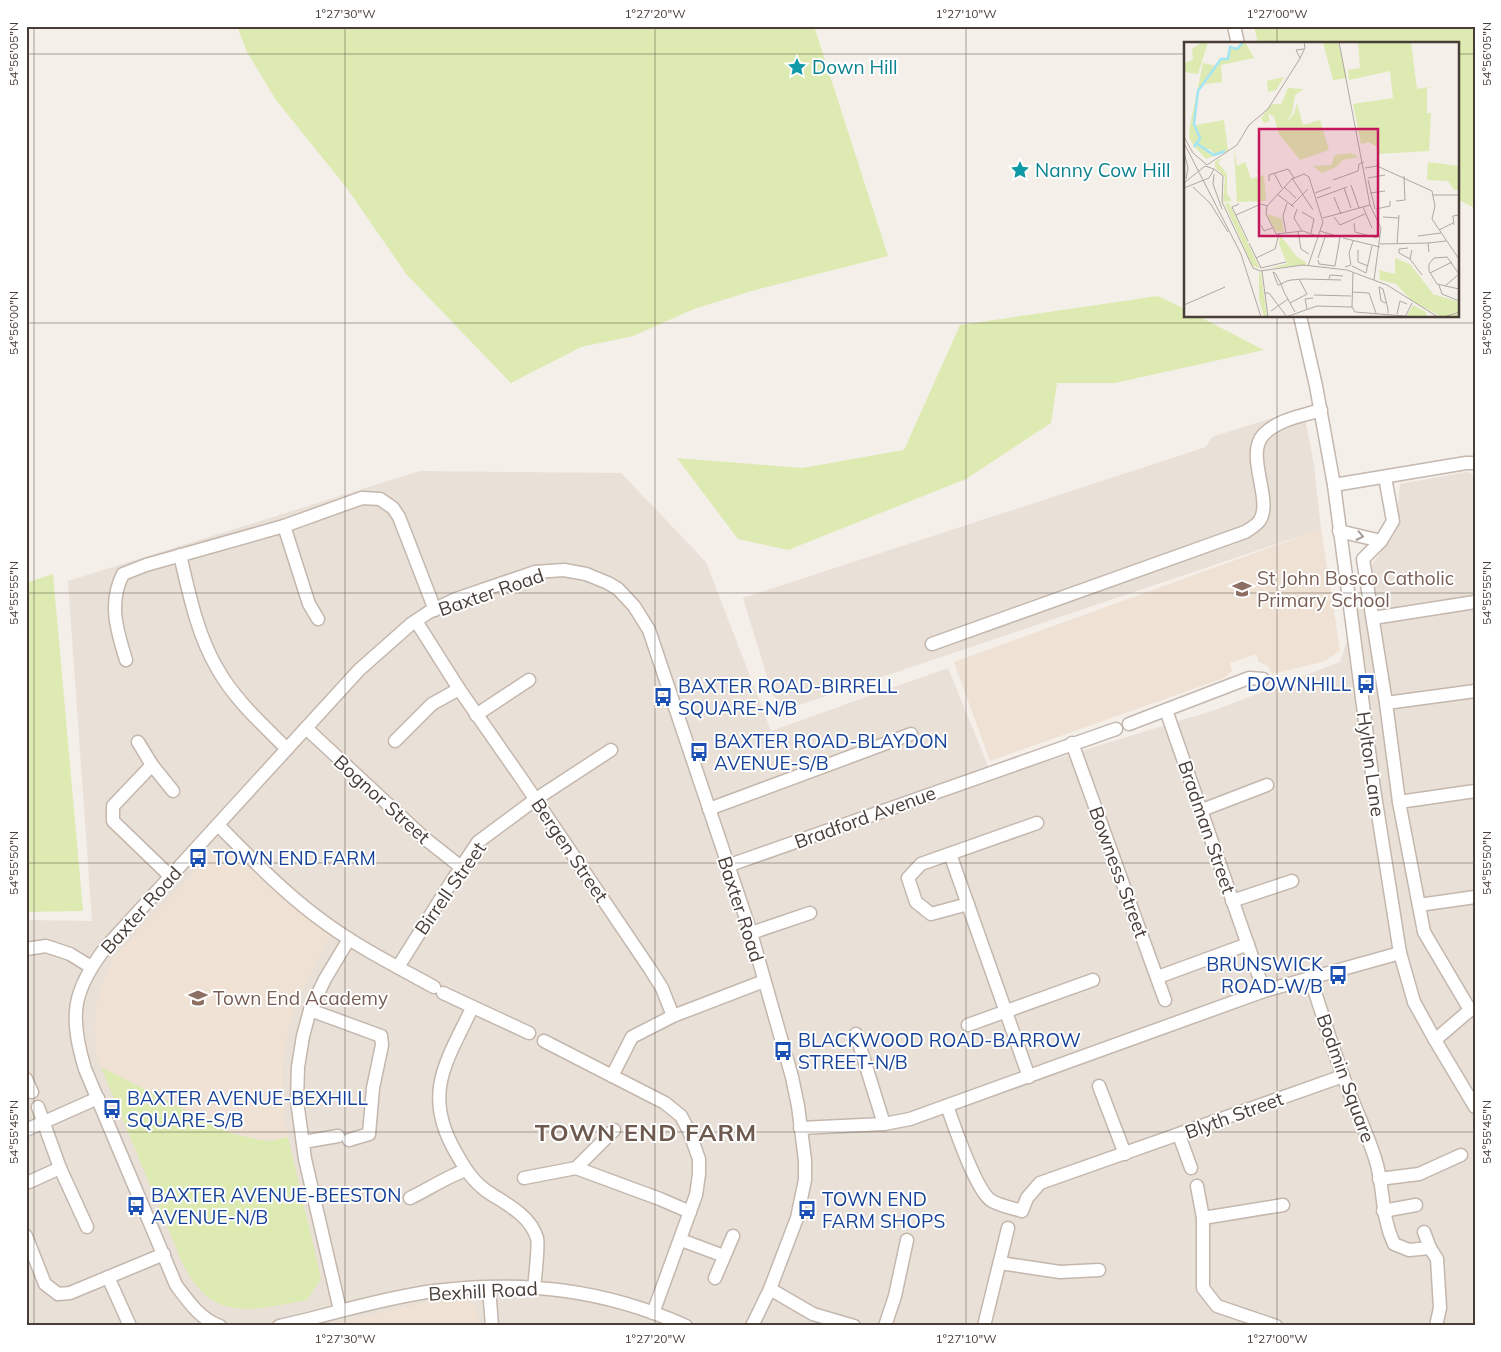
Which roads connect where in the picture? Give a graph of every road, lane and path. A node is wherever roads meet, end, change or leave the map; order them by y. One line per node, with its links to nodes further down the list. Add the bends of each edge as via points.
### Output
1 (1234, 26): 2 (street)
2 (1238, 42)
3 (1300, 318): 4 (street, Hylton Lane)
4 (1321, 410): 7 (street, Hylton Lane); 17 (street, via 1281,422 1264,434 1257,456 1263,511 1260,520 1246,532)
5 (1475, 463): 6 (street)
6 (1385, 477): 7 (street); 10 (street, via 1393,521)
7 (1334, 486): 9 (street, Hylton Lane)
8 (284, 526): 11 (street); 13 (street, via 362,498 380,499 399,516); 15 (street, via 309,604)
9 (1339, 532): 10 (street, one-way to 10); 59 (street, Hylton Lane)
10 (1382, 541): 14 (street, via 1363,559)
11 (180, 555): 18 (street, via 123,574 114,604 116,627); 33 (street, via 194,613 216,667 236,696)
12 (1475, 602): 14 (street)
13 (435, 610): 16 (street, Baxter Road); 41 (street, Baxter Road, via 456,599 535,572 564,570 586,574 618,589 634,606 649,630)
14 (1373, 618): 23 (street)
15 (318, 619)
16 (416, 621): 21 (street, Bergen Street); 27 (street, Baxter Road, via 359,670)
17 (932, 644)
18 (126, 660)
19 (529, 680): 25 (street)
20 (1263, 680): 24 (street, via 1249,678)
21 (459, 689): 25 (street, Bergen Street); 30 (street, via 432,704)
22 (1475, 691): 23 (street)
23 (1386, 703): 40 (street)
24 (1166, 710): 26 (street); 42 (street, Bradman Street)
25 (476, 715): 39 (street, Bergen Street)
26 (1129, 724)
27 (306, 728): 33 (street, Baxter Road); 47 (street, Bognor Street, via 423,838)
28 (1116, 729): 32 (street, Bradford Avenue)
29 (911, 734): 41 (street)
30 (395, 741)
31 (138, 742): 35 (street)
32 (1072, 743): 46 (street, Bradford Avenue); 62 (street, Bowness Street)
33 (287, 748): 44 (street, Baxter Road)
34 (611, 750): 39 (street, Birrell Street)
35 (152, 765): 37 (street); 48 (street, via 113,806 113,821)
36 (1267, 785): 42 (street)
37 (173, 791)
38 (1475, 791): 40 (street)
39 (536, 799): 47 (street, Birrell Street, via 478,842); 72 (street, Bergen Street, via 662,988)
40 (1399, 802): 53 (street)
41 (709, 808): 46 (street, Baxter Road)
42 (1202, 810): 51 (street, Bradman Street)
43 (1037, 823): 45 (street)
44 (218, 825): 48 (street, Baxter Road); 56 (street, via 282,889)
45 (950, 854): 52 (street); 52 (street, via 921,864 908,878 916,902 931,914)
46 (727, 866): 55 (street, Baxter Road)
47 (461, 867): 61 (street, Birrell Street)
48 (171, 877): 60 (street, Baxter Road)
49 (1292, 881): 51 (street)
50 (1475, 897): 53 (street)
51 (1232, 901): 57 (street, Bradman Street)
52 (968, 904): 71 (street)
53 (1420, 905): 69 (street, via 1424,932)
54 (810, 913): 55 (street)
55 (751, 933): 65 (street, Baxter Road)
56 (349, 939): 61 (street); 70 (street, via 324,979)
57 (1248, 944): 62 (street); 66 (street, Bradman Street)
58 (26, 949): 60 (street, via 46,946 70,954)
59 (1400, 953): 63 (street); 76 (street, Hylton Lane, via 1414,1002)
60 (91, 967): 84 (street, via 79,992 75,1025 84,1069)
61 (398, 967): 68 (street)
62 (1158, 977): 67 (street, Bowness Street)
63 (1310, 978): 66 (street); 80 (street, Bodmin Square)
64 (1093, 980): 71 (street)
65 (764, 981): 72 (street); 90 (street, Baxter Road, via 792,1077)
66 (1264, 992): 79 (street)
67 (1165, 1000)
68 (472, 1008): 74 (street); 100 (street, via 441,1077 438,1100 447,1137)
69 (1472, 1009): 76 (street)
70 (310, 1010): 94 (street, via 298,1067 297,1101); 94 (street, via 381,1036 382,1045 372,1088 369,1134)
71 (1007, 1012): 73 (street); 79 (street)
72 (673, 1016): 78 (street, via 632,1037)
73 (968, 1026)
74 (529, 1033)
75 (856, 1034): 89 (street)
76 (1435, 1040): 87 (street, Hylton Lane)
77 (544, 1041): 78 (street)
78 (612, 1076): 109 (street, via 665,1103 681,1116 699,1159 696,1195)
79 (1030, 1076): 85 (street)
80 (1343, 1076): 93 (street, Blyth Street); 102 (street, Bodmin Square, via 1376,1159)
81 (26, 1078): 83 (street)
82 (1099, 1086): 95 (street)
83 (32, 1092)
84 (98, 1098): 88 (street); 119 (street)
85 (947, 1106): 89 (street); 95 (street, Blyth Street, via 970,1167 991,1200 1022,1211 1027,1198 1040,1183)
86 (38, 1107): 88 (street)
87 (1475, 1107)
88 (44, 1122): 91 (street); 97 (street)
89 (884, 1124): 90 (street)
90 (800, 1128): 127 (street, Baxter Road, via 804,1160 801,1199 795,1226)
91 (26, 1130)
92 (614, 1130): 98 (street)
93 (1178, 1134): 95 (street, Blyth Street); 99 (street)
94 (303, 1142): 128 (street)
95 (1125, 1154)
96 (1461, 1154): 102 (street, via 1419,1174)
97 (60, 1168): 103 (street); 111 (street)
98 (576, 1168): 101 (street); 109 (street)
99 (1191, 1168)
100 (466, 1170): 105 (street, via 448,1176); 126 (street, via 486,1191 510,1205 527,1221 537,1238)
101 (524, 1178)
102 (1379, 1179): 108 (street, Bodmin Square)
103 (29, 1182)
104 (1197, 1186): 110 (street)
105 (410, 1198)
106 (1283, 1205): 110 (street)
107 (1416, 1205): 108 (street)
108 (1383, 1211): 118 (street, Bodmin Square, via 1394,1244 1409,1250)
109 (690, 1212): 116 (street)
110 (1203, 1218): 131 (street, via 1203,1288 1217,1306)
111 (87, 1227)
112 (1008, 1228): 121 (street)
113 (1424, 1232): 118 (street)
114 (26, 1236): 123 (street, via 45,1284 58,1294 70,1293)
115 (733, 1236): 120 (street)
116 (681, 1240): 120 (street); 129 (street)
117 (907, 1240): 139 (street)
118 (1430, 1248): 141 (street, via 1437,1259 1439,1284 1440,1308)
119 (164, 1254): 123 (street); 133 (street, via 176,1285 195,1310)
120 (724, 1256): 124 (street)
121 (1000, 1263): 122 (street, via 1060,1272); 140 (street)
122 (1099, 1270)
123 (108, 1277): 132 (street)
124 (715, 1278)
125 (489, 1288): 126 (street, Bexhill Road); 128 (street, Bexhill Road, via 434,1291); 135 (street)
126 (534, 1288): 129 (street, Bexhill Road, via 587,1294)
127 (770, 1289): 130 (street); 137 (street, Baxter Road)
128 (340, 1310): 134 (street, Bexhill Road)
129 (653, 1313): 136 (street, Bexhill Road)
130 (837, 1324): 138 (street)
131 (1269, 1325)
132 (130, 1326)
133 (220, 1326)
134 (279, 1326)
135 (492, 1326)
136 (686, 1326)
137 (752, 1326)
138 (854, 1326)
139 (885, 1326)
140 (984, 1326)
141 (1436, 1326)

